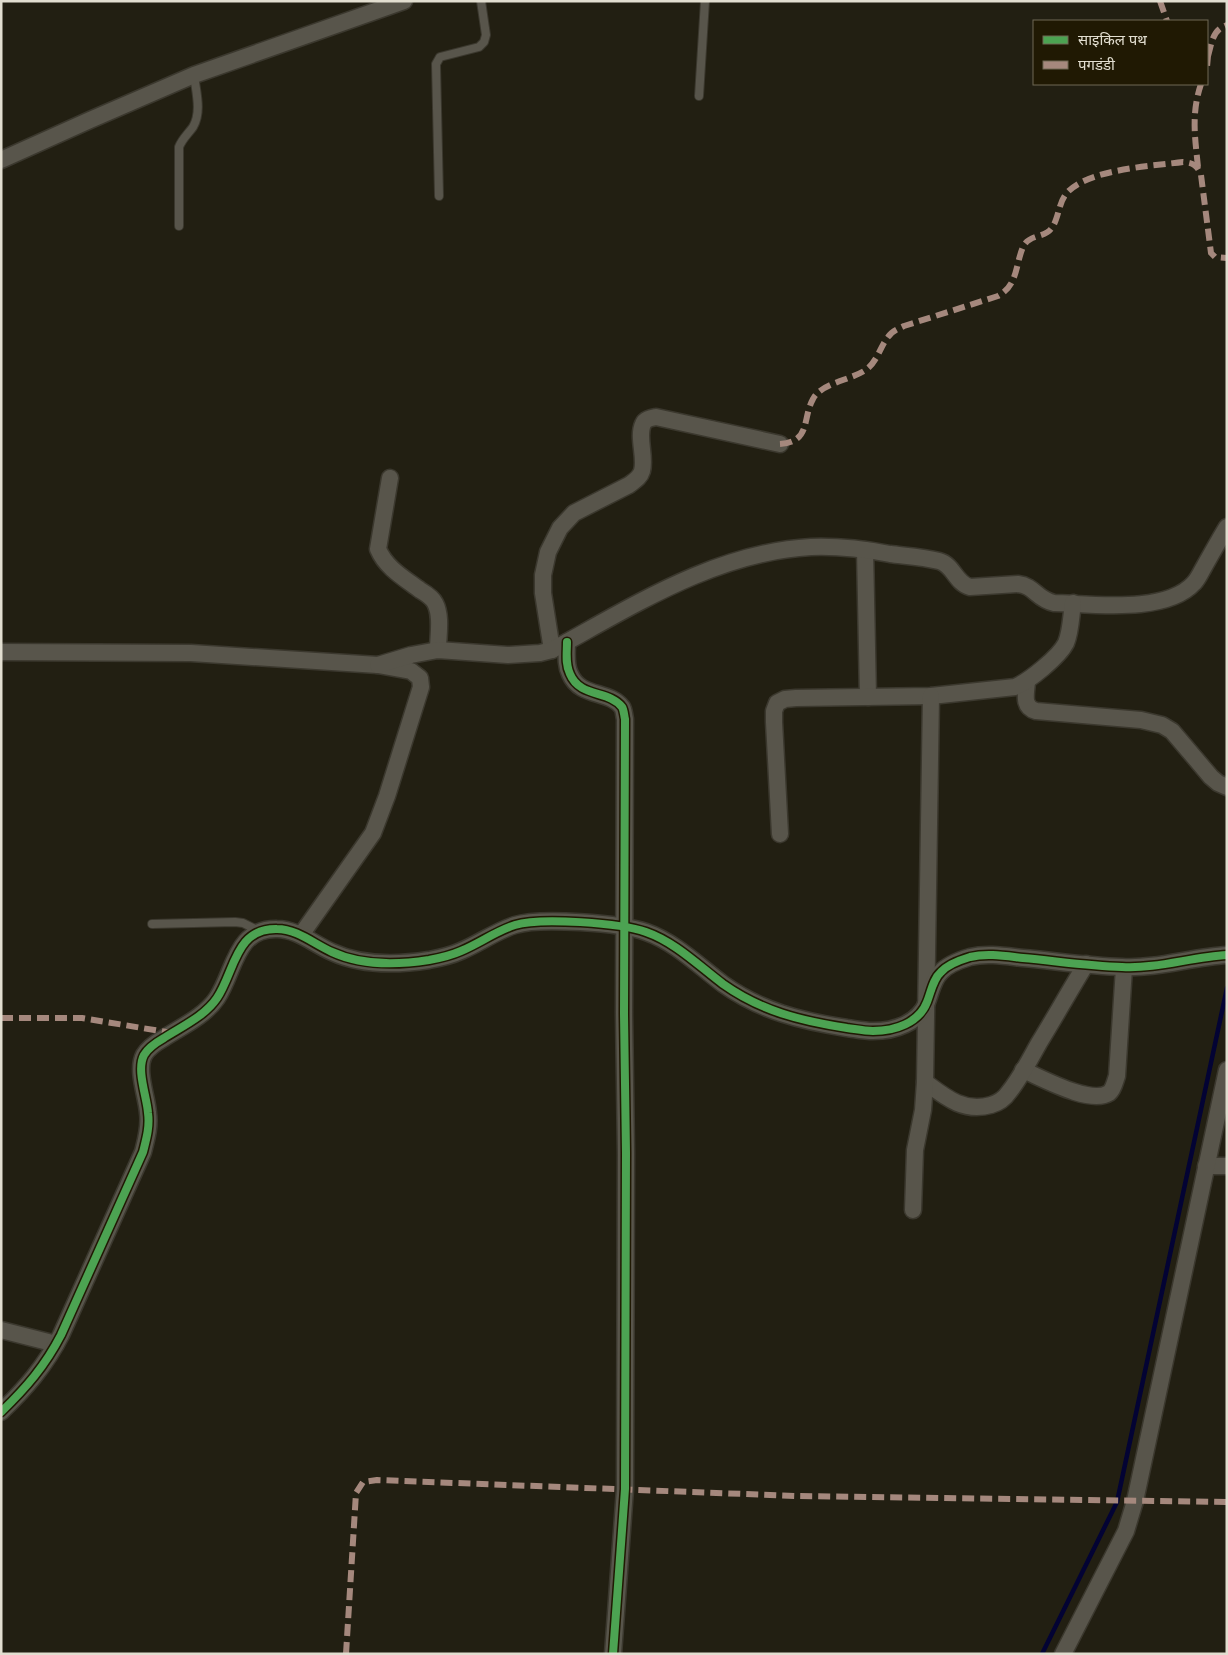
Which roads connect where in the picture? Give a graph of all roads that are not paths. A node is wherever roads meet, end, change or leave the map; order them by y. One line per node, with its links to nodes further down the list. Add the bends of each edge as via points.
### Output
1 (404, 1): 4 (street)
2 (481, 1): 7 (lane, via 486,35 484,42 479,47 440,57 436,64)
3 (705, 1): 5 (lane)
4 (194, 75): 6 (street); 8 (lane, via 198,111 192,128 179,147)
5 (699, 96)
6 (1, 160)
7 (439, 196)
8 (178, 226)
9 (780, 444): 14 (street, via 656,417 647,419 642,424 642,472 638,479 574,513 560,528 548,552 543,574 544,593)
10 (390, 478): 15 (street, via 378,549 390,567 434,602 438,612)
11 (1227, 527): 13 (street, via 1195,583 1182,593 1143,604)
12 (865, 550): 13 (street, via 938,561 945,564 963,585 970,587 1026,585 1045,601); 14 (street, via 811,547 727,564 675,584); 20 (street)
13 (1073, 603): 18 (street, via 1069,632 1061,651)
14 (560, 646): 15 (street, via 540,653 508,655); 24 (street, via 576,684 623,708)
15 (438, 650): 17 (street)
16 (1, 652): 17 (street, via 191,653)
17 (378, 665): 26 (street, via 411,671 420,678 421,687 373,833)
18 (1027, 682): 19 (street, via 1004,690); 21 (street, via 1026,705 1036,711 1141,720 1162,725 1172,731 1211,777)
19 (931, 696): 20 (street); 30 (street)
20 (868, 697): 22 (street, via 796,698 777,703 774,722)
21 (1227, 787)
22 (780, 834)
23 (152, 924): 25 (lane, via 243,922)
24 (625, 927): 26 (street, via 532,921 516,924 460,952 431,960 398,963 351,959); 30 (street, via 648,932 669,943 727,987 773,1011 805,1021 873,1031 899,1028 915,1019); 40 (street, via 624,1489)
25 (259, 931): 26 (street, via 276,928); 38 (street, via 246,940 216,1000 145,1054 141,1066 149,1114 143,1152)
26 (301, 935)
27 (1224, 955): 29 (street)
28 (1086, 964): 29 (street); 30 (street, via 996,955 974,956 941,971); 31 (street)
29 (1124, 968): 31 (street, via 1117,1076 1110,1092 1088,1096)
30 (926, 1007): 33 (street)
31 (1023, 1070): 33 (street, via 1002,1100 977,1108 953,1102)
32 (1227, 1070): 34 (street)
33 (925, 1082): 36 (street, via 915,1150)
34 (1206, 1166): 35 (street); 41 (street, via 1135,1502 1126,1531)
35 (1227, 1166)
36 (913, 1210)
37 (1, 1330): 38 (street)
38 (56, 1344): 39 (street, via 38,1373)
39 (1, 1412)
40 (613, 1654)
41 (1063, 1654)

